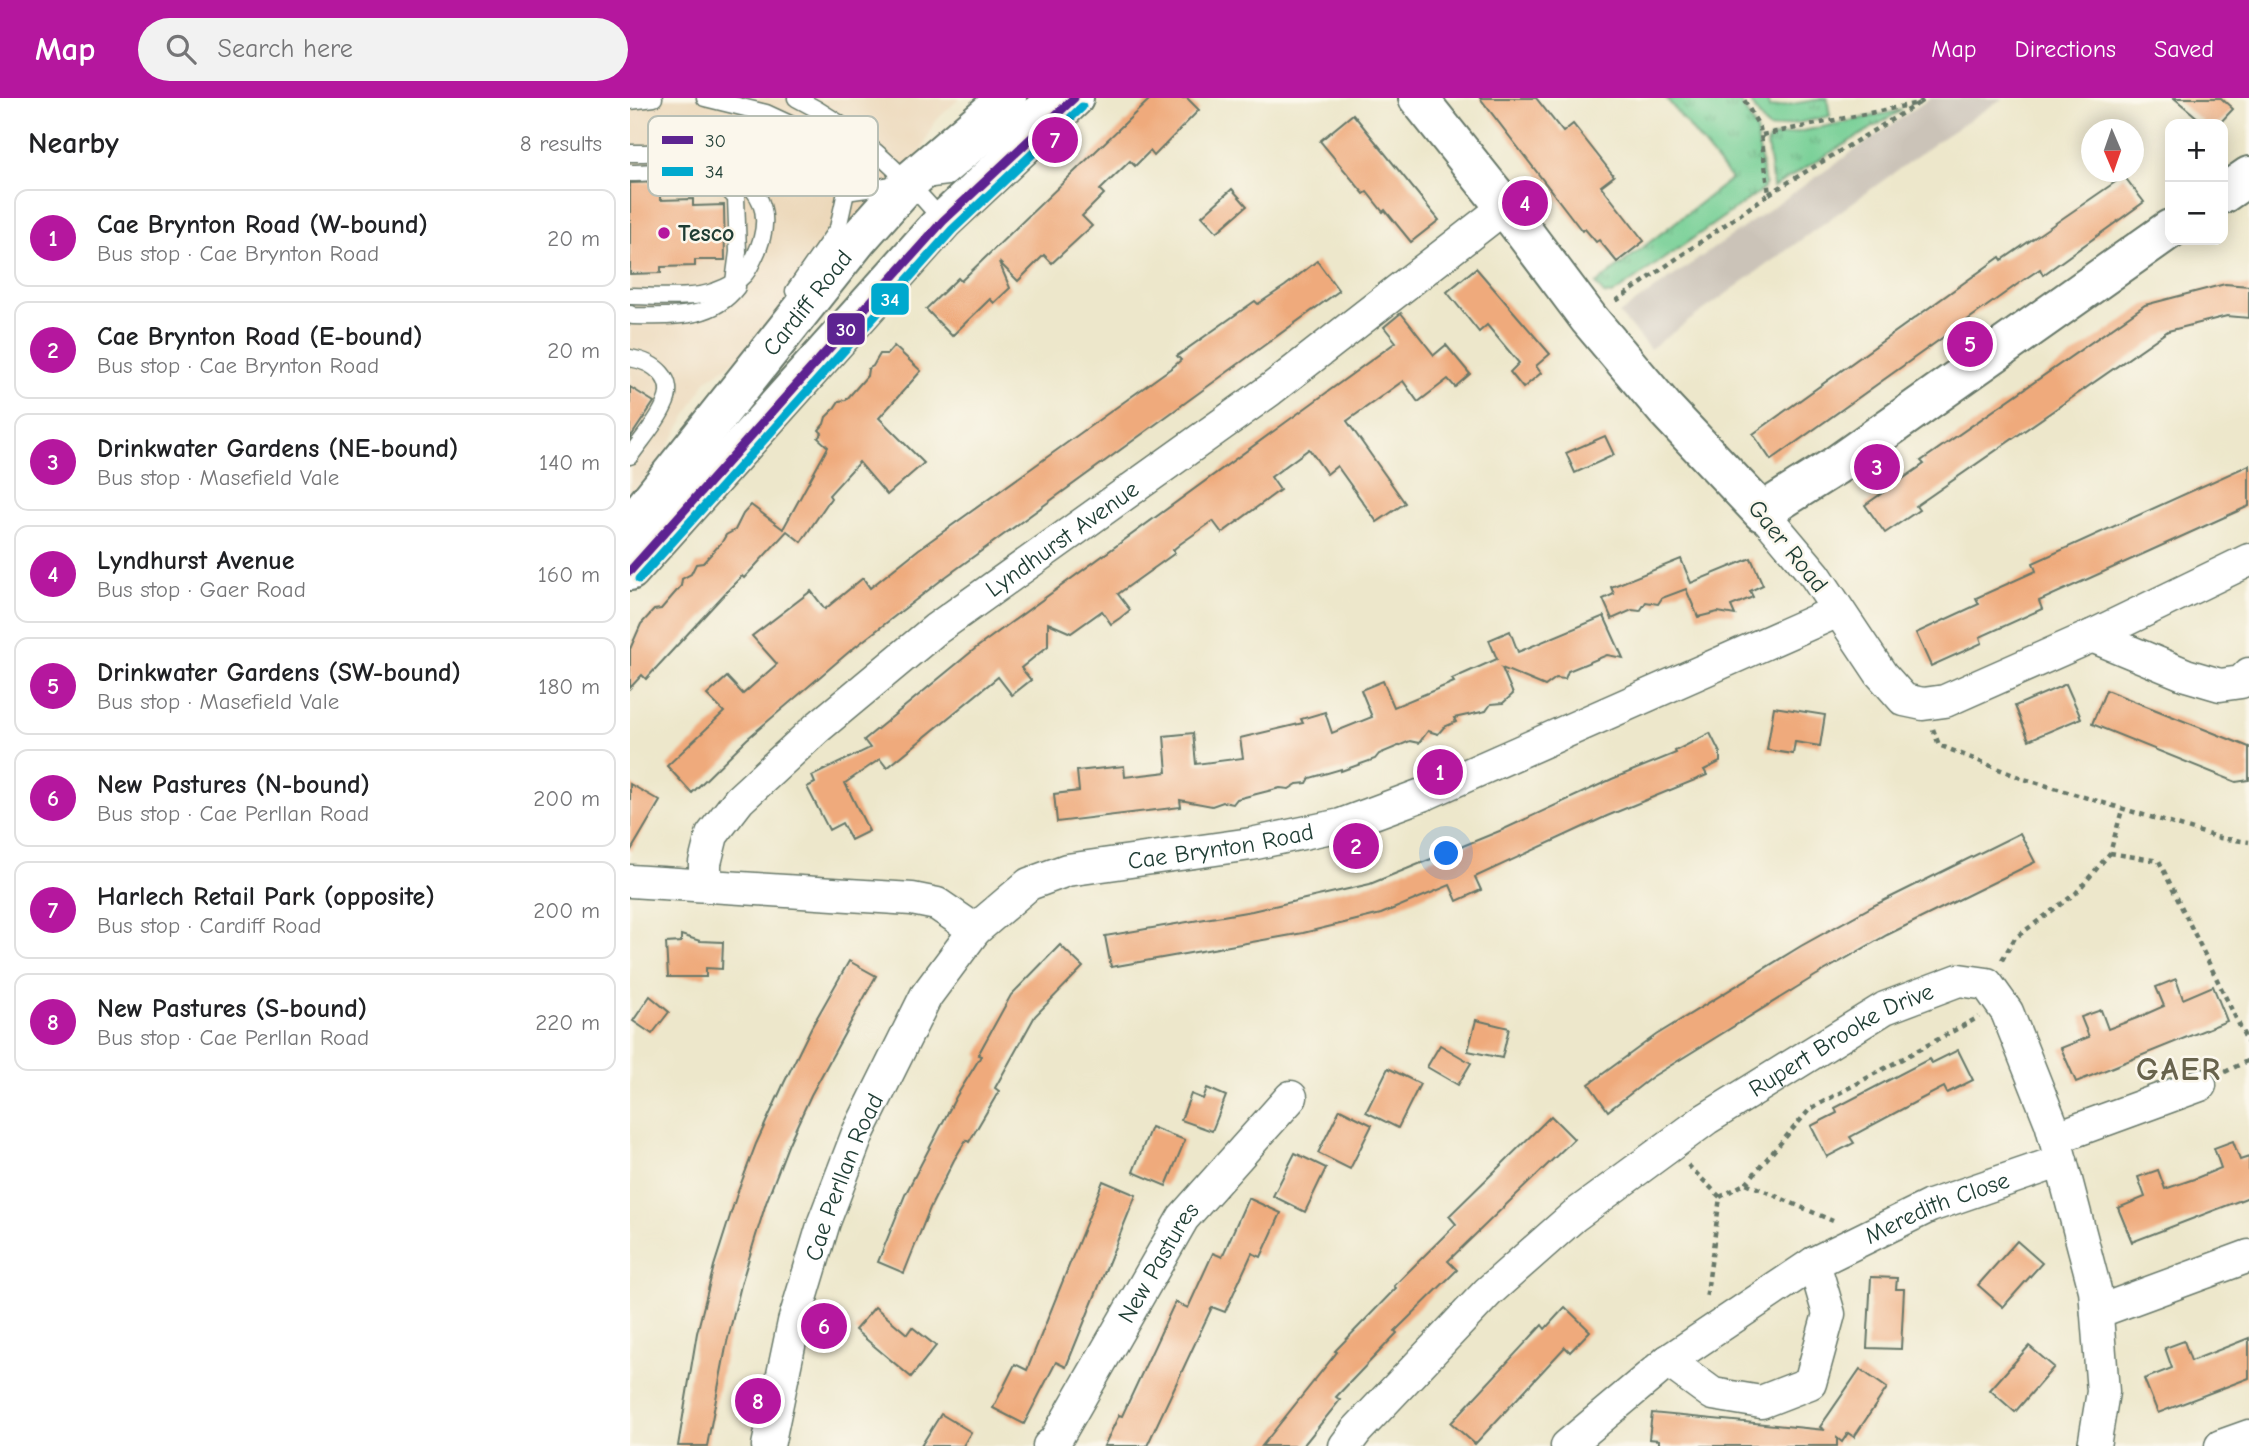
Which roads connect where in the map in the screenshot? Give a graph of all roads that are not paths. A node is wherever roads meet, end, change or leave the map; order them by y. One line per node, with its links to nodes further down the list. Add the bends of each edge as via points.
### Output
1 (654, 98): 8 (lane)
2 (705, 98): 9 (lane)
3 (796, 98): 10 (lane)
4 (1007, 98): 17 (main road, Cardiff Road)
5 (1041, 98): 17 (lane, via 948,177)
6 (1074, 98): 24 (main road, Cardiff Road)
7 (1418, 98): 23 (main road, Gaer Road)
8 (630, 102)
9 (772, 116)
10 (829, 116)
11 (630, 153): 12 (lane)
12 (648, 153)
13 (878, 155): 17 (lane)
14 (630, 173): 15 (lane)
15 (648, 173)
16 (2249, 176): 19 (main road)
17 (909, 183): 18 (lane); 24 (lane); 30 (main road, Cardiff Road)
18 (878, 187)
19 (2228, 191)
20 (734, 196): 26 (lane)
21 (757, 196): 26 (lane, via 765,222 761,242)
22 (845, 196): 30 (lane, via 838,228 775,319)
23 (1505, 207): 32 (main road, Gaer Road, via 1665,410); 40 (street, Lyndhurst Avenue, via 1270,390 936,629 817,728 739,800 712,835)
24 (943, 221): 35 (main road, Cardiff Road)
25 (2165, 233): 32 (main road, via 1835,466)
26 (739, 279): 27 (lane, via 714,292); 28 (lane, via 736,290 698,315)
27 (630, 296)
28 (630, 314)
29 (630, 358): 31 (lane, via 659,368 667,385 666,404)
30 (727, 401): 33 (main road, Cardiff Road)
31 (630, 456)
32 (1762, 512): 36 (street, Gaer Road, via 1815,575)
33 (630, 526)
34 (2249, 560): 37 (street)
35 (630, 571)
36 (1838, 611): 37 (street, Gaer Road, via 1904,700 1923,704 1945,701); 41 (street, Cae Brynton Road, via 1427,793 1341,825 1251,844 1067,870 1028,884)
37 (2092, 636): 38 (street, via 2220,685 2241,682)
38 (2249, 674)
39 (630, 881): 40 (street)
40 (705, 885): 41 (street, via 912,899 937,904)
41 (975, 930): 50 (street, Cae Perllan Road, via 926,996 858,1133 824,1222 794,1322)
42 (2200, 1085): 44 (street, Meredith Close)
43 (1292, 1097): 51 (street, New Pastures, via 1183,1218)
44 (2058, 1149): 46 (street, Meredith Close); 47 (street); 52 (street, Rupert Brooke Drive, via 2012,1024 1994,994 1959,980 1885,1008 1706,1119 1574,1216 1488,1292)
45 (2249, 1256): 47 (street)
46 (1814, 1263): 48 (street, Meredith Close); 48 (street, via 1829,1314 1810,1383 1761,1402 1713,1394)
47 (2097, 1312): 54 (street, via 2103,1392)
48 (1668, 1361): 53 (street, Meredith Close)
49 (2249, 1436): 55 (street)
50 (768, 1446)
51 (1049, 1446)
52 (1345, 1446)
53 (1567, 1446)
54 (2094, 1446)
55 (2221, 1446)

